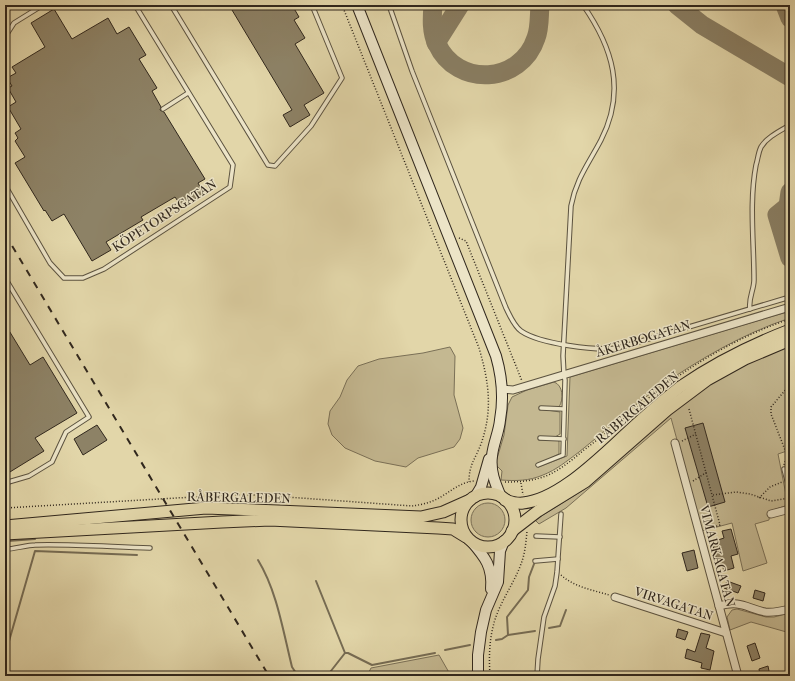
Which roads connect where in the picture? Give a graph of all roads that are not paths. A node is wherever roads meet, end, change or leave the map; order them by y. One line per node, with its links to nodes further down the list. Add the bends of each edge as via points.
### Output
1 (43, 5): 8 (lane, via 14,23)
2 (135, 5): 9 (lane, KÖPETORPSGATAN)
3 (171, 5): 4 (lane, via 268,165 275,166 311,126 342,78)
4 (312, 5)
5 (357, 5): 21 (street, via 492,344)
6 (388, 5): 19 (lane, via 511,320 522,331)
7 (583, 5): 19 (lane, via 608,51 614,96 606,128 580,174 572,196)
8 (5, 37)
9 (188, 93): 10 (lane); 12 (lane, KÖPETORPSGATAN, via 233,165 230,188 104,269 82,278 64,278 50,263)
10 (164, 109)
11 (790, 124): 16 (lane, via 767,140 758,154 753,201 754,288 749,303)
12 (5, 185)
13 (5, 278): 30 (lane, via 89,417 66,432 52,462 29,476)
14 (790, 297): 16 (lane)
15 (790, 307): 20 (street, ÅKERBOGATAN)
16 (750, 309): 19 (lane, via 618,348 606,350)
17 (790, 330): 33 (main road, RÅBERGALEDEN, via 741,350 696,376 580,474 554,492 525,503)
18 (790, 340): 38 (main road, RÅBERGALEDEN, via 745,359 707,380 667,410 585,482 538,511)
19 (564, 345): 20 (lane)
20 (564, 374): 21 (street, ÅKERBOGATAN, via 513,390); 23 (lane)
21 (502, 389): 27 (street, via 501,419)
22 (541, 408): 23 (lane)
23 (564, 409): 25 (lane)
24 (540, 438): 25 (lane)
25 (564, 439): 28 (lane, via 563,455)
26 (675, 444): 50 (street, VIMARKAGATAN)
27 (492, 454): 32 (street, via 481,487); 33 (street, via 492,472)
28 (538, 466)
29 (784, 470): 31 (lane)
30 (5, 483)
31 (790, 492)
32 (472, 498): 33 (main road, via 488,493); 37 (main road, RÅBERGALEDEN, via 443,512 420,517 206,508); 42 (main road, via 463,510 461,518 462,530)
33 (503, 498): 38 (main road, via 514,515)
34 (790, 509): 36 (street)
35 (561, 514): 41 (lane)
36 (772, 514)
37 (5, 526)
38 (512, 531): 43 (main road)
39 (5, 534): 42 (main road, RÅBERGALEDEN, via 270,520 453,529)
40 (536, 536): 41 (lane)
41 (560, 537): 46 (lane)
42 (469, 539): 43 (main road, via 479,546 488,547); 49 (street, via 485,559 491,572)
43 (504, 541): 49 (street, via 500,551 498,582)
44 (150, 548): 45 (lane, via 42,545)
45 (5, 549)
46 (558, 560): 47 (lane); 54 (lane, via 555,586 544,617)
47 (535, 561)
48 (615, 597): 52 (street, VIRVAGATAN)
49 (490, 600): 53 (street, via 481,632)
50 (719, 606): 51 (street, via 737,604 766,612); 52 (street, VIMARKAGATAN)
51 (790, 608)
52 (726, 633): 55 (street, VIMARKAGATAN)
53 (478, 676)
54 (537, 676)
55 (738, 676)

